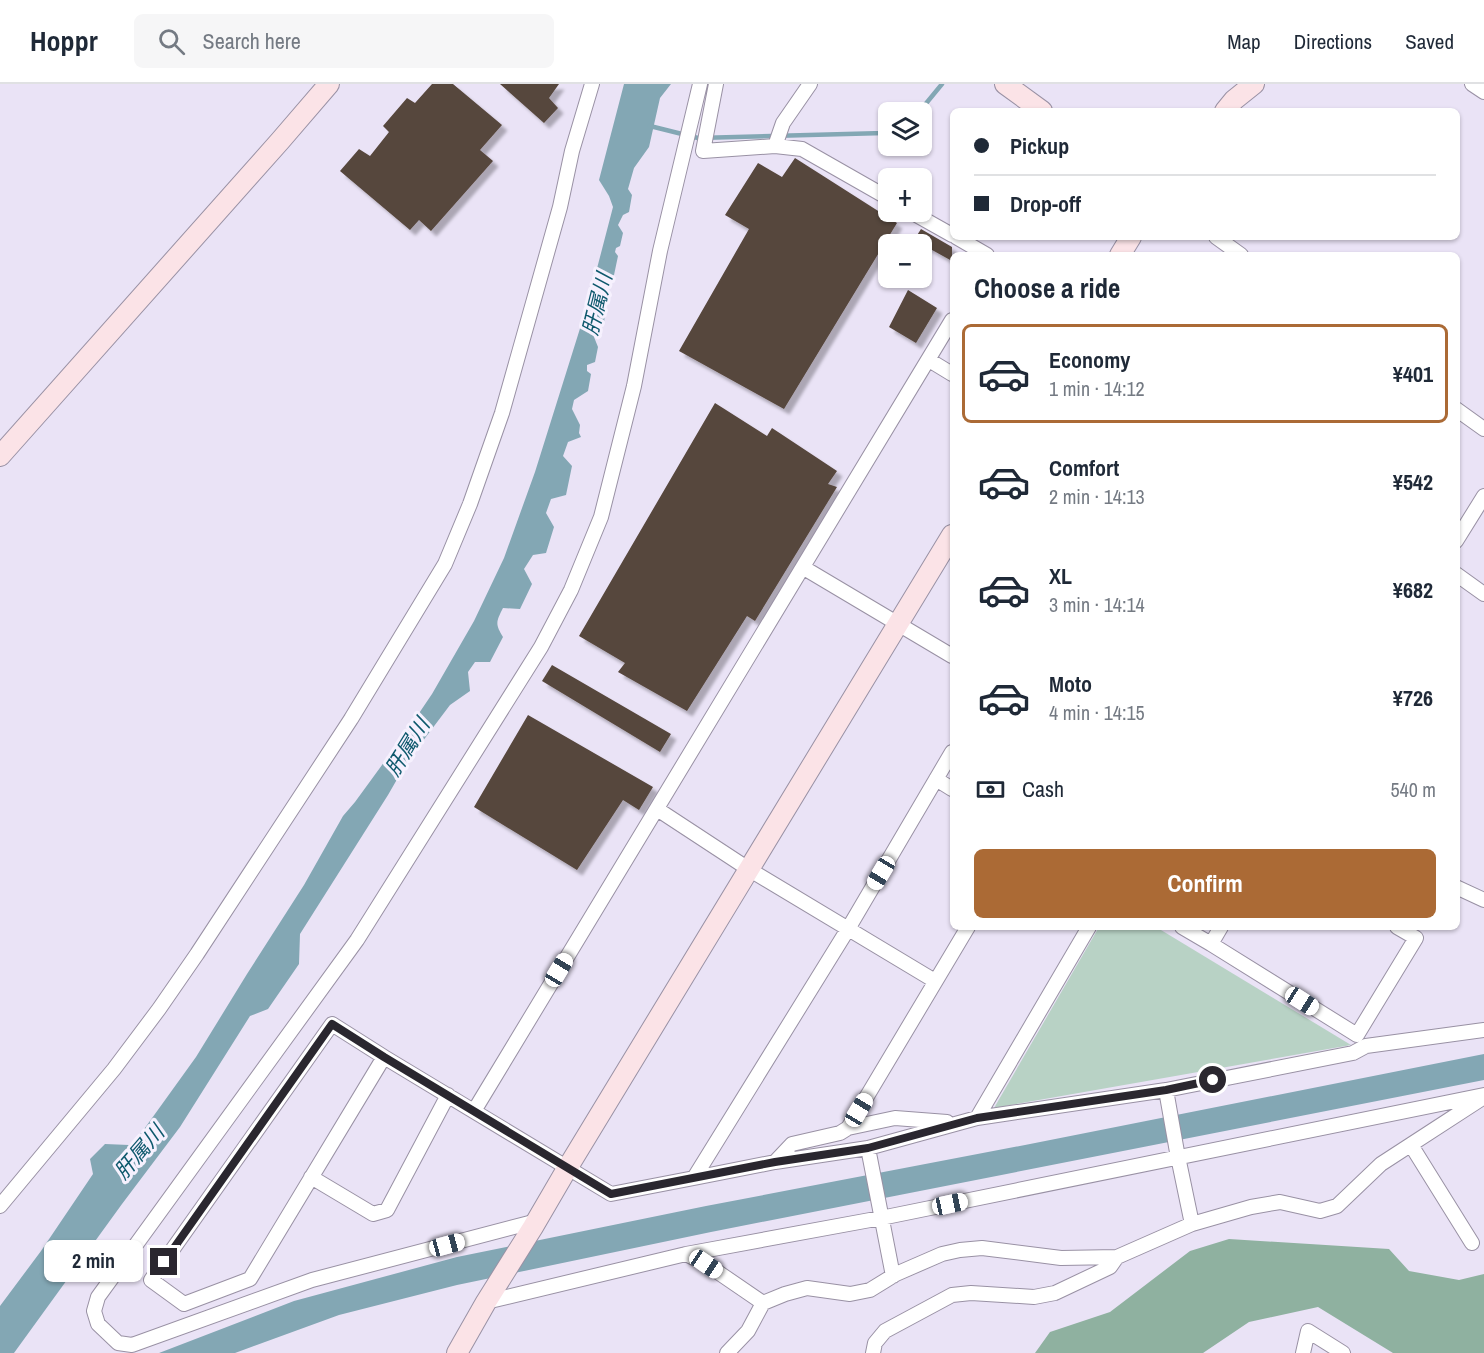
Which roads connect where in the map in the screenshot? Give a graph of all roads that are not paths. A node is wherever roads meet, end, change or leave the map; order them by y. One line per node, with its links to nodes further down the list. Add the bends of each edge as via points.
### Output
1 (329, 84): 25 (street)
2 (592, 84): 66 (street, via 502,413 445,564 351,719 184,972 114,1069)
3 (700, 84): 68 (street, via 660,250 629,408 601,517 571,590 541,647 357,940 98,1297 94,1311 98,1324 118,1343 132,1345 312,1280)
4 (716, 84): 12 (street, via 703,151)
5 (810, 84): 12 (street, via 782,126)
6 (1005, 84): 10 (street)
7 (1253, 84): 11 (street)
8 (1472, 84): 9 (street)
9 (1484, 92)
10 (1038, 108)
11 (1227, 108)
12 (776, 144): 13 (street, via 802,149)
13 (878, 192)
14 (929, 222): 15 (street)
15 (950, 234)
16 (961, 240): 18 (street)
17 (1220, 240): 19 (street)
18 (982, 252)
19 (1238, 252)
20 (950, 323): 21 (street)
21 (929, 360): 22 (street); 29 (street)
22 (950, 373)
23 (1460, 412): 24 (street)
24 (1484, 429)
25 (0, 456)
26 (1484, 496): 27 (street)
27 (1460, 535)
28 (950, 538): 32 (street)
29 (804, 568): 32 (street); 37 (street)
30 (1460, 577): 31 (street)
31 (1484, 594)
32 (898, 624): 33 (street); 38 (street)
33 (950, 655)
34 (950, 755): 35 (street)
35 (936, 779): 36 (street); 41 (street)
36 (950, 788)
37 (657, 809): 38 (street); 55 (street)
38 (750, 870): 41 (street); 63 (street)
39 (1460, 889): 40 (street)
40 (1484, 900)
41 (848, 929): 48 (street); 65 (street)
42 (966, 930): 48 (street)
43 (1087, 930): 56 (street)
44 (1187, 930): 47 (street)
45 (1219, 930): 47 (street)
46 (1402, 930): 50 (street, via 1416,938)
47 (1211, 944): 50 (street)
48 (935, 981): 58 (street)
49 (1484, 1030): 50 (street)
50 (1362, 1041): 52 (street, via 1353,1053)
51 (384, 1057): 53 (street); 64 (street); 64 (street, via 332,1024 151,1280 184,1304 250,1279)
52 (1166, 1090): 56 (street); 61 (street)
53 (448, 1095): 55 (street); 64 (street, via 387,1210 373,1214)
54 (1484, 1096): 59 (street); 61 (street)
55 (474, 1111): 63 (street)
56 (977, 1118): 57 (street)
57 (956, 1123): 58 (street, via 895,1118); 60 (street)
58 (848, 1128): 62 (street, via 792,1144)
59 (1411, 1145): 69 (street, via 1381,1164 1337,1206 1320,1211 1280,1202); 70 (street)
60 (868, 1148): 62 (street); 67 (street)
61 (1178, 1154): 67 (street); 69 (street)
62 (775, 1162): 65 (street)
63 (568, 1167): 65 (street, via 611,1194); 68 (street)
64 (311, 1177)
65 (694, 1178)
66 (0, 1206)
67 (880, 1214): 71 (street); 73 (street)
68 (535, 1224): 74 (street)
69 (1192, 1224): 72 (street)
70 (1472, 1243)
71 (686, 1254): 74 (street); 75 (street)
72 (1117, 1257): 73 (street, via 1061,1258 982,1248 942,1254); 78 (street, via 1110,1267 1055,1293 1034,1297 952,1295 885,1331 875,1343)
73 (893, 1276): 75 (street, via 870,1290 850,1294 807,1288)
74 (486, 1302): 76 (street)
75 (763, 1303): 77 (street, via 748,1330)
76 (457, 1353)
77 (727, 1353)
78 (873, 1353)
79 (1303, 1353): 80 (street, via 1308,1331)
80 (1343, 1353)

